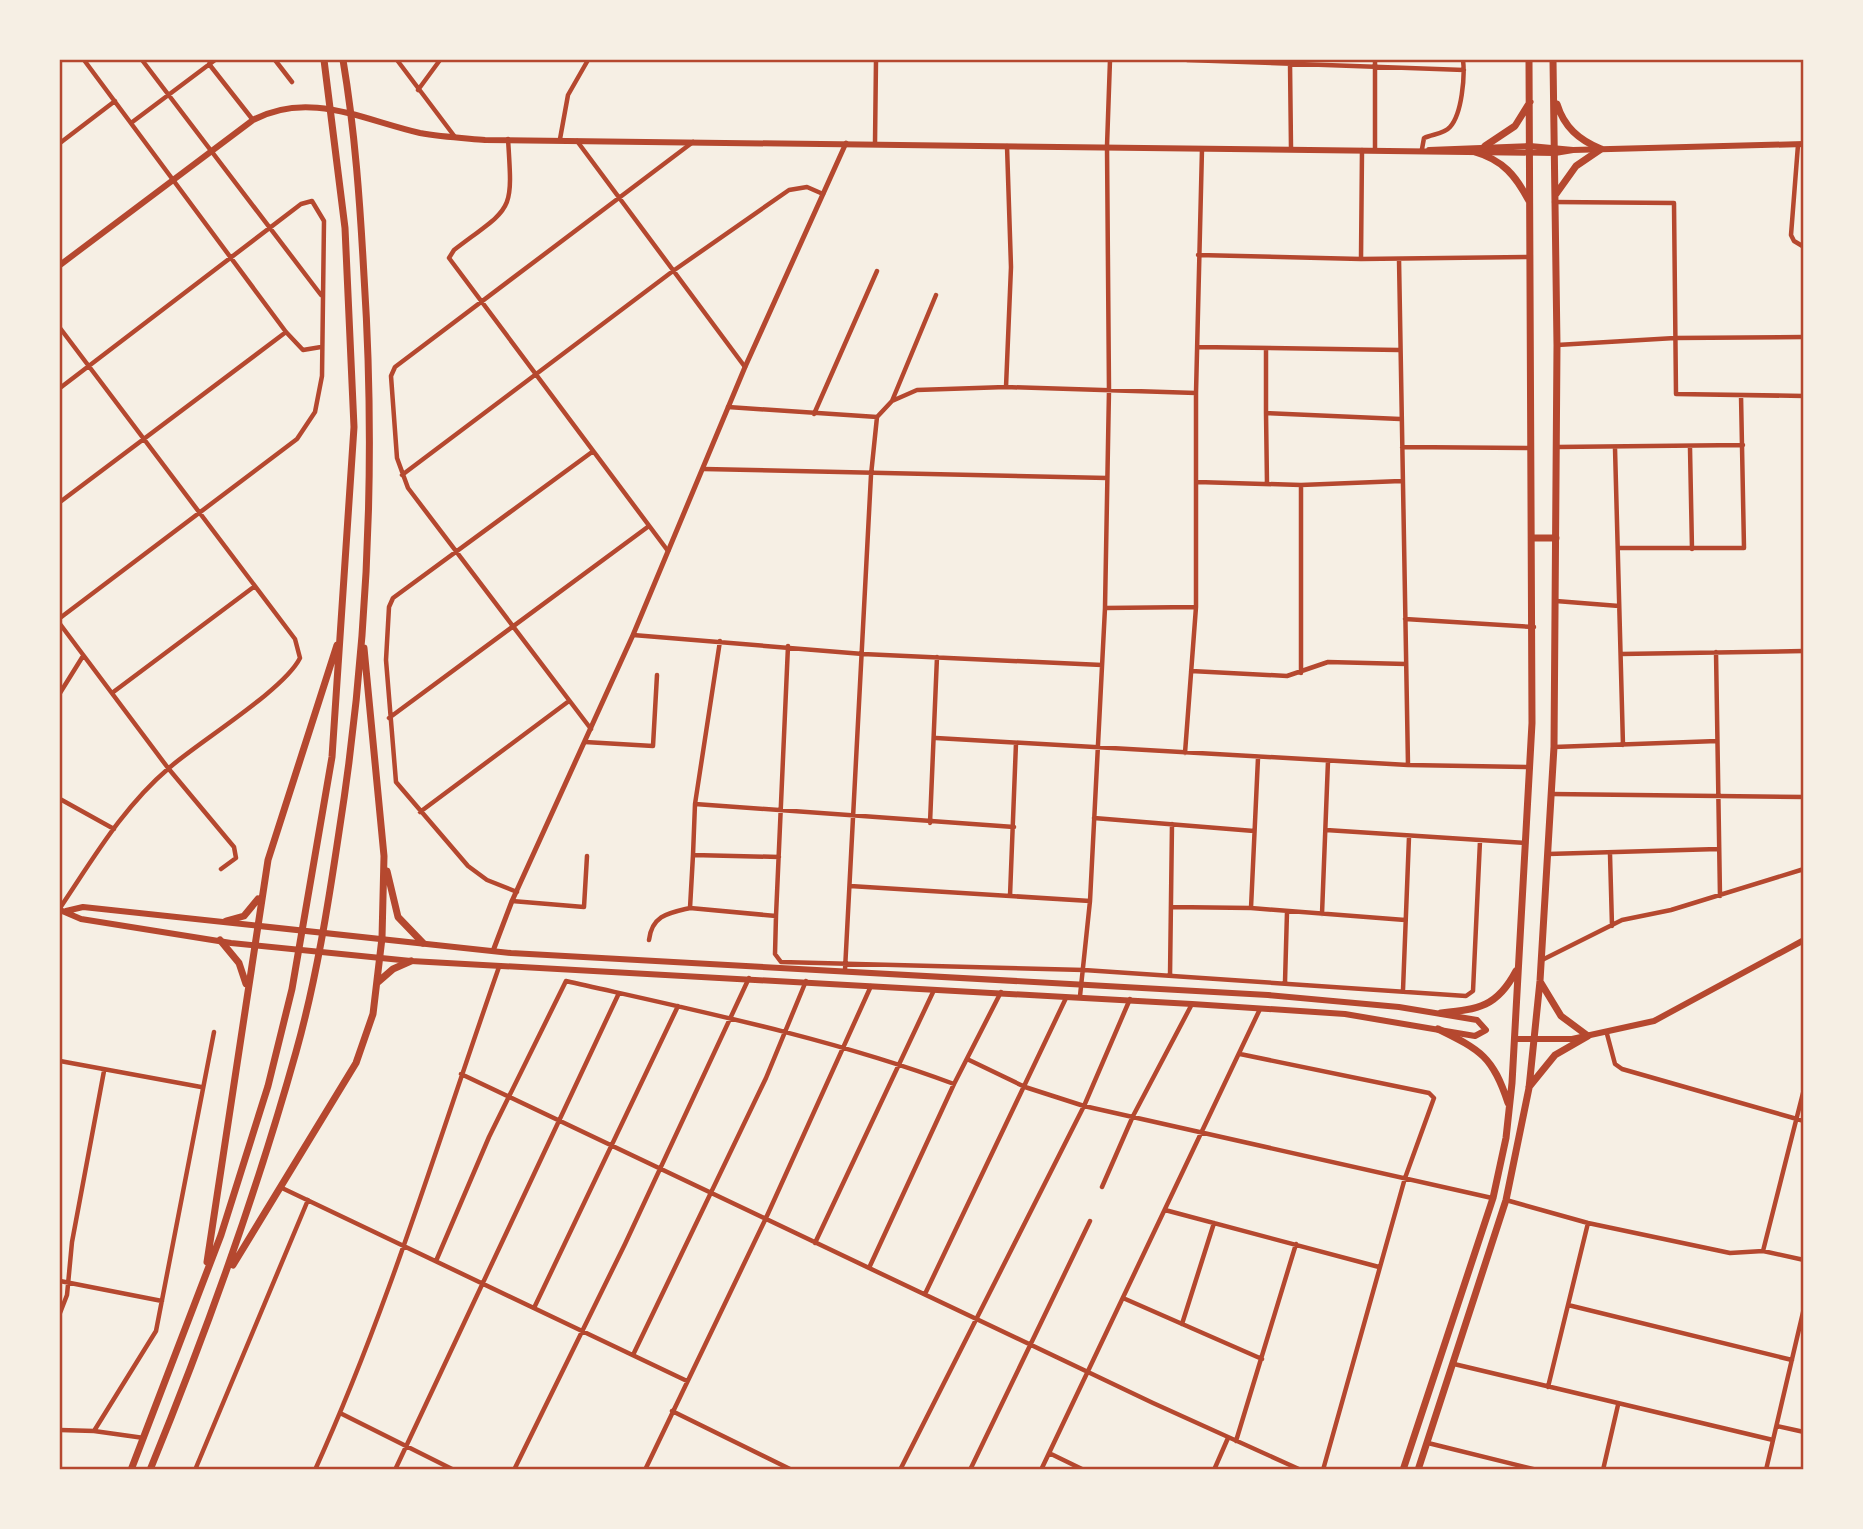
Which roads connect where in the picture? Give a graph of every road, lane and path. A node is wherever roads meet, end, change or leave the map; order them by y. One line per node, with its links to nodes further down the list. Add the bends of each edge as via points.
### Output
1 (84, 60): 25 (street)
2 (142, 60): 23 (street)
3 (215, 60): 19 (street)
4 (275, 60): 21 (street)
5 (324, 60): 128 (main road, via 345,228 354,427)
6 (343, 60): 130 (main road, via 353,135 371,385)
7 (397, 60): 22 (street)
8 (440, 60): 22 (street)
9 (589, 60): 31 (street, via 568,95)
10 (876, 60): 35 (street)
11 (1111, 60): 39 (street)
12 (1187, 60): 13 (street)
13 (1260, 60): 18 (street)
14 (1462, 60): 20 (street)
15 (1530, 60): 26 (main road)
16 (1553, 60): 24 (main road)
17 (1375, 62): 18 (street); 20 (street); 44 (street)
18 (1290, 63): 42 (street)
19 (209, 64): 23 (street); 27 (street)
20 (1464, 70): 45 (street, via 1454,122 1442,133 1424,138)
21 (292, 82)
22 (418, 90): 29 (street)
23 (168, 94): 28 (street); 48 (street)
24 (1554, 95): 47 (main road, via 1566,124); 49 (main road)
25 (115, 101): 28 (street); 34 (street)
26 (1531, 101): 40 (main road, via 1515,126); 46 (main road)
27 (253, 120): 29 (main road, via 280,107 316,107); 48 (main road)
28 (131, 123): 51 (street)
29 (456, 138): 30 (main road)
30 (508, 139): 31 (main road); 68 (street, via 510,203 449,258)
31 (560, 139): 32 (main road)
32 (577, 141): 33 (main road); 53 (street)
33 (694, 141): 36 (main road); 53 (street)
34 (60, 143)
35 (875, 143): 36 (main road); 37 (main road)
36 (846, 144): 52 (street)
37 (1007, 144): 39 (main road); 81 (street, via 1011,267)
38 (1801, 145): 47 (main road); 57 (street, via 1791,234 1794,242)
39 (1107, 146): 41 (main road); 83 (street)
40 (1485, 146): 45 (main road); 46 (main road)
41 (1202, 147): 42 (main road); 58 (street)
42 (1291, 148): 43 (main road)
43 (1362, 149): 44 (main road); 61 (street)
44 (1375, 149): 45 (main road)
45 (1426, 149): 50 (main road)
46 (1530, 149): 49 (main road); 50 (main road); 55 (main road)
47 (1601, 149): 49 (main road); 54 (main road, via 1576,166)
48 (210, 150): 51 (main road); 56 (street)
49 (1555, 150): 54 (main road)
50 (1475, 152): 55 (main road, via 1491,156 1511,172)
51 (172, 179): 60 (street); 63 (main road)
52 (823, 194): 64 (street, via 807,187 789,190); 79 (street)
53 (618, 199): 64 (street); 68 (street)
54 (1554, 200): 72 (street, via 1674,203); 73 (main road)
55 (1531, 205): 59 (main road)
56 (270, 229): 60 (street); 67 (street); 67 (street, via 301,204 312,201 317,205 324,221)
57 (1804, 247)
58 (1198, 255): 61 (street); 75 (street)
59 (1531, 257): 62 (street); 96 (main road)
60 (231, 258): 70 (street); 78 (street)
61 (1361, 259): 62 (street)
62 (1399, 259): 77 (street)
63 (60, 265)
64 (673, 271): 79 (street); 80 (street)
65 (877, 271): 90 (street)
66 (936, 295): 87 (street)
67 (322, 296): 74 (street)
68 (480, 301): 80 (street); 102 (street, via 392,371 395,440)
69 (60, 328): 78 (street)
70 (286, 332): 74 (street, via 303,350); 93 (street)
71 (1804, 337): 72 (street)
72 (1675, 338): 73 (street); 85 (street, via 1676,394)
73 (1557, 345): 97 (main road)
74 (321, 347): 110 (street, via 320,393 307,426 297,439)
75 (1197, 347): 76 (street); 84 (street)
76 (1266, 348): 77 (street); 89 (street)
77 (1399, 350): 92 (street)
78 (89, 367): 82 (street); 93 (street)
79 (745, 367): 88 (street)
80 (537, 375): 100 (street); 102 (street)
81 (1006, 387): 83 (street); 87 (street, via 917,390)
82 (60, 388)
83 (1110, 390): 84 (street); 104 (street)
84 (1196, 393): 106 (street)
85 (1741, 395): 86 (street); 94 (street)
86 (1804, 396)
87 (892, 401): 91 (street)
88 (727, 407): 90 (street); 101 (street)
89 (1266, 413): 92 (street); 107 (street)
90 (814, 414): 91 (street)
91 (877, 417): 103 (street)
92 (1400, 418): 95 (street)
93 (143, 439): 109 (street); 110 (street)
94 (1743, 445): 99 (street); 115 (street, via 1744,548)
95 (1402, 447): 96 (street); 105 (street)
96 (1533, 447): 112 (main road)
97 (1557, 447): 98 (street); 113 (main road)
98 (1615, 448): 99 (street); 114 (street)
99 (1690, 448): 115 (street)
100 (592, 452): 111 (street); 117 (street)
101 (704, 469): 103 (street); 116 (street)
102 (402, 475): 117 (street)
103 (871, 475): 104 (street); 135 (street)
104 (1107, 478): 122 (street)
105 (1401, 481): 108 (street); 124 (street)
106 (1197, 482): 107 (street); 121 (street)
107 (1267, 484): 108 (street)
108 (1301, 485): 142 (street)
109 (60, 502)
110 (200, 510): 118 (street); 123 (street)
111 (649, 526): 116 (street); 127 (street)
112 (1534, 538): 113 (main road); 126 (main road)
113 (1556, 538): 119 (main road)
114 (1618, 548): 115 (street); 120 (street)
115 (1692, 549)
116 (668, 551): 129 (street)
117 (455, 553): 127 (street); 147 (street, via 390,603 386,660)
118 (255, 586): 145 (street); 161 (street, via 295,639 300,658 284,678)
119 (1556, 601): 120 (street); 154 (main road)
120 (1619, 606): 136 (street)
121 (1196, 607): 122 (street); 141 (street)
122 (1105, 608): 140 (street)
123 (60, 618)
124 (1405, 619): 126 (street); 139 (street)
125 (60, 624): 137 (street)
126 (1534, 627): 160 (main road)
127 (512, 628): 146 (street); 147 (street)
128 (341, 635): 190 (main road, via 280,818); 294 (main road, via 332,757 292,989 268,1086)
129 (633, 635): 131 (street); 148 (street)
130 (363, 639): 184 (main road); 295 (main road, via 349,768 310,993)
131 (720, 640): 132 (street); 166 (street)
132 (788, 646): 135 (street); 167 (street)
133 (1804, 651): 134 (street)
134 (1716, 652): 136 (street); 150 (street)
135 (863, 654): 138 (street); 169 (street)
136 (1621, 654): 153 (street)
137 (83, 656): 144 (street); 145 (street)
138 (937, 656): 140 (street); 149 (street)
139 (1406, 664): 142 (street, via 1328,662); 159 (street)
140 (1102, 665): 155 (street)
141 (1191, 671): 142 (street); 156 (street)
142 (1301, 673)
143 (657, 675): 151 (street, via 653,746)
144 (60, 693)
145 (111, 694): 161 (street)
146 (569, 701): 148 (street); 168 (street)
147 (389, 718): 168 (street, via 396,782)
148 (591, 729): 151 (street)
149 (936, 738): 152 (street); 171 (street)
150 (1717, 741): 153 (street); 163 (street)
151 (585, 742): 191 (street)
152 (1016, 743): 155 (street); 173 (street)
153 (1623, 745): 154 (street)
154 (1554, 747): 162 (main road)
155 (1098, 748): 156 (street); 170 (street)
156 (1185, 753): 157 (street)
157 (1258, 758): 158 (street); 176 (street)
158 (1328, 761): 159 (street); 175 (street)
159 (1408, 765): 160 (street)
160 (1531, 767): 179 (main road)
161 (168, 768): 174 (street); 187 (street, via 234,847 236,858)
162 (1552, 794): 163 (street); 181 (main road)
163 (1717, 797): 164 (street); 180 (street)
164 (1804, 797)
165 (60, 799): 174 (street)
166 (695, 804): 167 (street); 183 (street)
167 (780, 810): 169 (street); 186 (street)
168 (420, 812): 191 (street, via 468,866)
169 (855, 817): 171 (street); 189 (street)
170 (1094, 818): 172 (street); 195 (street)
171 (930, 823): 173 (street)
172 (1172, 824): 176 (street); 196 (street)
173 (1014, 827): 192 (street)
174 (114, 829): 199 (street)
175 (1326, 830): 177 (street); 201 (street)
176 (1254, 831): 198 (street)
177 (1409, 837): 178 (street); 203 (street)
178 (1480, 841): 179 (street); 234 (street, via 1473,991 1466,996)
179 (1526, 844): 220 (main road)
180 (1718, 849): 182 (street); 193 (street)
181 (1548, 854): 182 (street); 216 (main road)
182 (1610, 854): 206 (street)
183 (693, 855): 186 (street); 197 (street)
184 (384, 856): 207 (main road); 211 (main road, via 398,917)
185 (587, 856): 194 (street, via 583,907)
186 (779, 857): 202 (street)
187 (221, 869)
188 (1804, 869): 193 (street)
189 (850, 886): 192 (street); 218 (street)
190 (263, 889): 204 (main road, via 251,910); 205 (main road)
191 (517, 892): 194 (street)
192 (1010, 896): 195 (street)
193 (1720, 896): 206 (street)
194 (513, 901): 213 (street)
195 (1090, 901): 222 (street)
196 (1171, 907): 198 (street); 224 (street)
197 (690, 908): 202 (street); 209 (street, via 663,914)
198 (1251, 908): 200 (street)
199 (62, 910): 204 (main road, via 83,907); 208 (main road, via 81,919)
200 (1287, 912): 201 (street); 229 (street)
201 (1322, 914): 203 (street)
202 (776, 916): 218 (street, via 775,954 781,962)
203 (1405, 920): 234 (street)
204 (226, 921): 205 (main road)
205 (257, 923): 207 (main road); 212 (main road)
206 (1612, 926): 216 (street)
207 (382, 939): 211 (main road); 214 (main road)
208 (220, 940): 212 (main road); 232 (main road, via 239,964)
209 (649, 940)
210 (1804, 940): 248 (main road, via 1669,1014)
211 (423, 943): 213 (main road)
212 (255, 945): 214 (main road); 232 (main road)
213 (493, 951): 215 (main road)
214 (380, 958): 217 (main road); 228 (main road)
215 (651, 959): 221 (main road); 223 (main road)
216 (1542, 960): 227 (main road)
217 (411, 961): 219 (main road); 228 (main road)
218 (846, 961): 221 (street); 222 (street)
219 (499, 967): 223 (main road); 258 (street)
220 (1518, 967): 243 (main road, via 1508,986 1489,1003); 250 (main road)
221 (845, 970): 230 (main road)
222 (1084, 970): 224 (street); 230 (street)
223 (650, 973): 225 (main road)
224 (1170, 976): 229 (street)
225 (748, 978): 226 (main road); 244 (street)
226 (806, 981): 231 (main road); 247 (street)
227 (1540, 981): 249 (main road, via 1561,1016); 251 (main road)
228 (377, 982): 276 (main road, via 360,1054)
229 (1285, 982): 234 (street)
230 (1082, 983): 238 (street); 243 (main road, via 1333,1000)
231 (871, 985): 233 (main road); 252 (street)
232 (247, 988): 294 (main road)
233 (935, 988): 235 (main road); 256 (street)
234 (1403, 990)
235 (1001, 992): 237 (main road); 254 (street)
236 (619, 993): 241 (street); 264 (street, via 566,981); 269 (street)
237 (1067, 995): 238 (main road); 261 (street)
238 (1080, 996): 239 (main road)
239 (1130, 999): 240 (main road); 265 (street)
240 (1192, 1003): 242 (main road); 267 (street)
241 (678, 1006): 244 (street); 272 (street)
242 (1261, 1008): 245 (main road, via 1345,1014); 253 (street)
243 (1441, 1013): 245 (main road, via 1477,1020 1486,1030 1475,1036)
244 (730, 1020): 247 (street); 273 (street)
245 (1438, 1029): 266 (main road, via 1483,1053 1500,1079)
246 (214, 1032): 260 (street)
247 (786, 1034): 252 (street); 277 (street)
248 (1607, 1034): 249 (main road); 268 (street, via 1615,1064 1622,1069)
249 (1588, 1036): 251 (main road); 262 (main road, via 1555,1055)
250 (1516, 1039): 251 (main road); 266 (main road)
251 (1534, 1040): 262 (main road)
252 (844, 1048): 256 (street); 282 (street)
253 (1240, 1054): 271 (street); 274 (street, via 1433,1095)
254 (967, 1059): 259 (street); 261 (street)
255 (60, 1061): 257 (street)
256 (899, 1063): 259 (street); 286 (street)
257 (104, 1071): 260 (street); 297 (street)
258 (461, 1074): 264 (street); 288 (street)
259 (954, 1084): 293 (street)
260 (201, 1087): 301 (street)
261 (1024, 1087): 265 (street); 299 (street)
262 (1529, 1088): 280 (main road)
263 (1804, 1088): 268 (street)
264 (509, 1096): 269 (street); 291 (street)
265 (1084, 1105): 267 (street); 306 (street)
266 (1510, 1107): 278 (main road)
267 (1133, 1116): 271 (street); 275 (street)
268 (1796, 1119): 270 (street); 289 (street)
269 (559, 1120): 272 (street); 298 (street)
270 (1804, 1121)
271 (1201, 1133): 274 (street); 281 (street)
272 (611, 1144): 273 (street); 303 (street)
273 (659, 1167): 277 (street); 308 (street)
274 (1405, 1178): 278 (street); 292 (street)
275 (1102, 1187)
276 (282, 1188): 279 (street); 295 (main road)
277 (713, 1193): 282 (street); 312 (street)
278 (1493, 1198): 351 (main road)
279 (307, 1200): 288 (street); 336 (street)
280 (1506, 1200): 285 (street); 315 (main road)
281 (1165, 1209): 284 (street); 300 (street)
282 (766, 1218): 286 (street); 317 (street)
283 (1090, 1221): 309 (street)
284 (1214, 1223): 287 (street); 307 (street)
285 (1588, 1223): 289 (street, via 1730,1253); 302 (street)
286 (815, 1242): 293 (street)
287 (1296, 1244): 292 (street); 313 (street)
288 (404, 1246): 291 (street); 321 (street)
289 (1763, 1251): 290 (street)
290 (1804, 1260)
291 (436, 1261): 298 (street)
292 (1379, 1267): 350 (street)
293 (869, 1268): 299 (street)
294 (206, 1276): 326 (main road)
295 (225, 1278): 335 (main road)
296 (60, 1281): 297 (street)
297 (68, 1282): 301 (street); 305 (street)
298 (484, 1283): 303 (street); 331 (street)
299 (925, 1294): 306 (street)
300 (1122, 1298): 307 (street); 316 (street)
301 (162, 1301): 324 (street, via 156,1331)
302 (1568, 1305): 314 (street); 318 (street)
303 (534, 1308): 308 (street)
304 (1804, 1308): 310 (street)
305 (60, 1313)
306 (977, 1317): 309 (street); 344 (street)
307 (1182, 1324): 313 (street)
308 (581, 1330): 312 (street); 340 (street)
309 (1030, 1342): 316 (street); 345 (street)
310 (1795, 1345): 311 (street); 314 (street)
311 (1804, 1348)
312 (633, 1355): 317 (street)
313 (1262, 1359): 329 (street)
314 (1792, 1360): 322 (street)
315 (1454, 1364): 318 (street); 330 (main road)
316 (1087, 1371): 327 (street); 332 (street)
317 (687, 1381): 320 (street)
318 (1548, 1387): 319 (street)
319 (1618, 1405): 328 (street); 354 (street)
320 (672, 1412): 333 (street); 341 (street)
321 (340, 1413): 331 (street); 337 (street)
322 (1777, 1426): 325 (street); 328 (street)
323 (60, 1430): 324 (street)
324 (94, 1431): 326 (street)
325 (1804, 1432)
326 (144, 1438): 334 (main road)
327 (1228, 1438): 329 (street); 348 (street)
328 (1773, 1440): 355 (street)
329 (1236, 1441): 349 (street)
330 (1427, 1443): 352 (main road); 353 (street)
331 (407, 1445): 338 (street); 339 (street)
332 (1049, 1453): 346 (street); 347 (street)
333 (778, 1462): 342 (street); 343 (street)
334 (131, 1469)
335 (150, 1469)
336 (195, 1469)
337 (315, 1469)
338 (395, 1469)
339 (454, 1469)
340 (514, 1469)
341 (645, 1469)
342 (774, 1469)
343 (792, 1469)
344 (900, 1469)
345 (970, 1469)
346 (1041, 1469)
347 (1084, 1469)
348 (1214, 1469)
349 (1301, 1469)
350 (1324, 1469)
351 (1403, 1469)
352 (1418, 1469)
353 (1537, 1469)
354 (1603, 1469)
355 (1766, 1469)

